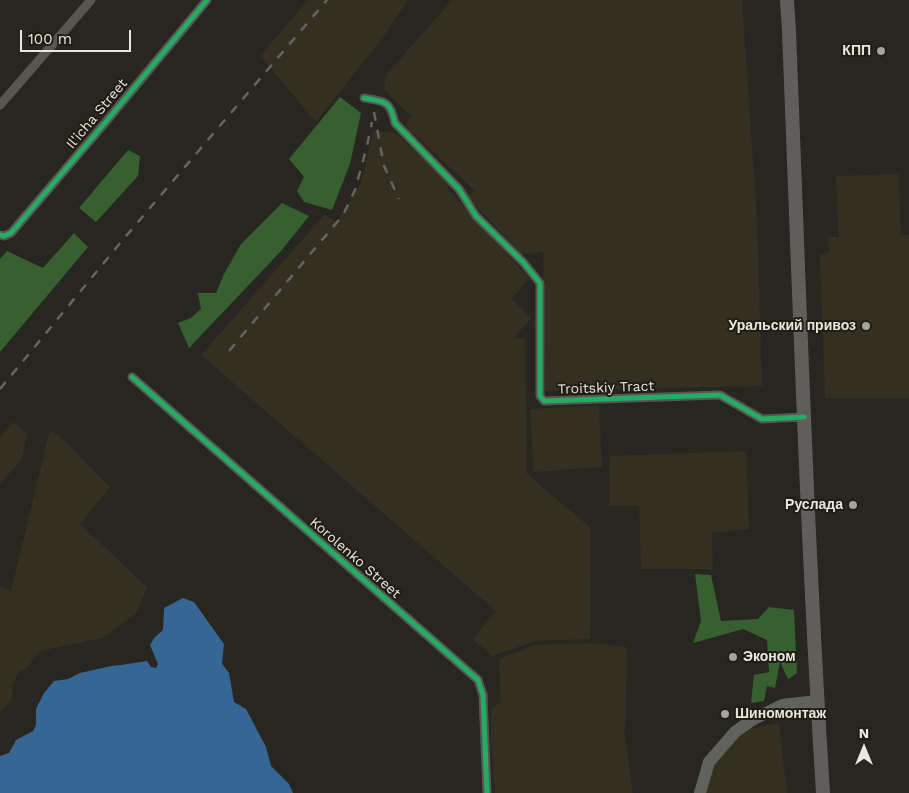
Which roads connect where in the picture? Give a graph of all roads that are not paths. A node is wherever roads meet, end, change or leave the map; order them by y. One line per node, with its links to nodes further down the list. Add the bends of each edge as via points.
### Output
1 (92, 0): 5 (street)
2 (207, 0): 6 (street, Il'icha Street, via 11,233)
3 (787, 0): 8 (main road)
4 (364, 98): 8 (street, Troitskiy Tract, via 389,105 395,123 459,189 476,216 540,283 540,396 544,401 720,395 762,419)
5 (0, 105)
6 (0, 235)
7 (132, 377): 10 (street, Korolenko Street, via 478,680 483,695)
8 (804, 417): 9 (main road)
9 (817, 700): 11 (street, via 782,706 735,732 709,762); 12 (main road)
10 (487, 793)
11 (700, 793)
12 (823, 793)

